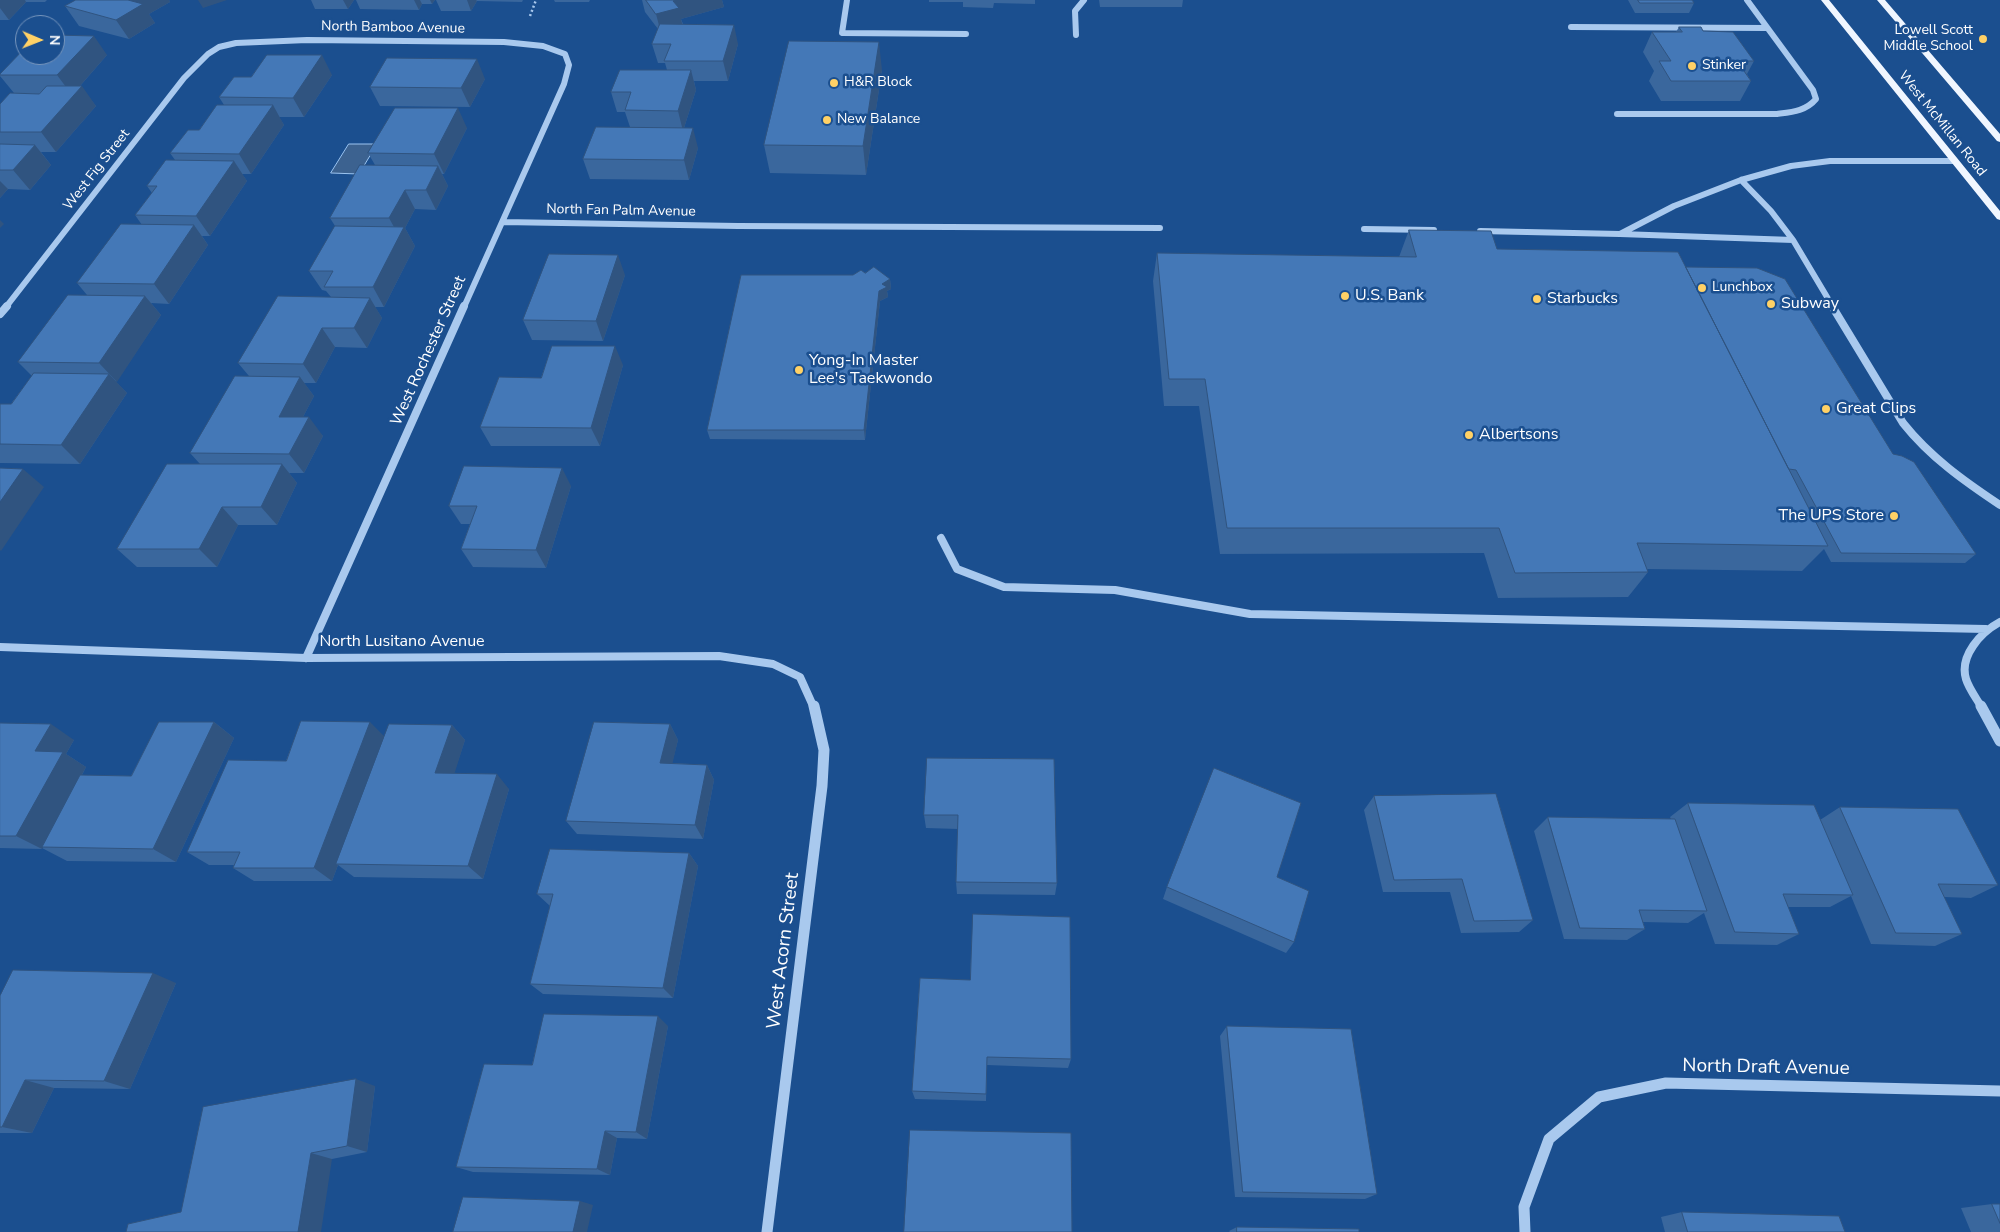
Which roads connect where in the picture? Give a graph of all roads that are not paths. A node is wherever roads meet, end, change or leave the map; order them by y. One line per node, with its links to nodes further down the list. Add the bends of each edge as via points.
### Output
1 (847, 0): 8 (street, via 842,33)
2 (1084, 0): 9 (street, via 1075,10)
3 (1747, 0): 7 (street)
4 (1825, 0): 14 (main road, West McMillan Road)
5 (1881, 0): 13 (main road, West McMillan Road)
6 (1571, 27): 7 (street)
7 (1767, 28): 12 (street, via 1813,90 1816,99 1811,106 1777,114)
8 (966, 34)
9 (1076, 35)
10 (219, 47): 11 (street, North Bamboo Avenue, via 264,40 504,42 543,46); 25 (street, West Fig Street, via 184,78)
11 (565, 54): 17 (street, West Rochester Street, via 569,65 564,84)
12 (1617, 114)
13 (2000, 139)
14 (1953, 161): 15 (street, via 1830,161 1791,166); 16 (main road, West McMillan Road)
15 (1741, 180): 23 (street, via 1674,206); 24 (street)
16 (2000, 217)
17 (503, 222): 18 (street, North Fan Palm Avenue); 31 (street, West Rochester Street)
18 (738, 226): 19 (street)
19 (1160, 228)
20 (1364, 229): 21 (street)
21 (1440, 230)
22 (1468, 231): 23 (street)
23 (1620, 234): 24 (street)
24 (1793, 240): 26 (street, via 1917,442 1935,460)
25 (0, 314)
26 (2000, 505)
27 (941, 538): 29 (street, via 957,568 1004,586 1115,590 1250,614)
28 (2000, 622): 29 (street)
29 (1986, 629): 33 (street, via 1964,658 1966,679)
30 (0, 647): 31 (street, North Lusitano Avenue)
31 (306, 658): 32 (street, North Lusitano Avenue, via 719,656 773,664)
32 (800, 677): 36 (street, West Acorn Street, via 817,713 824,750 822,786)
33 (2000, 741)
34 (2000, 1091): 35 (street, North Draft Avenue, via 1666,1083 1599,1096)
35 (1549, 1139): 37 (street, via 1524,1207)
36 (768, 1232)
37 (1525, 1232)

